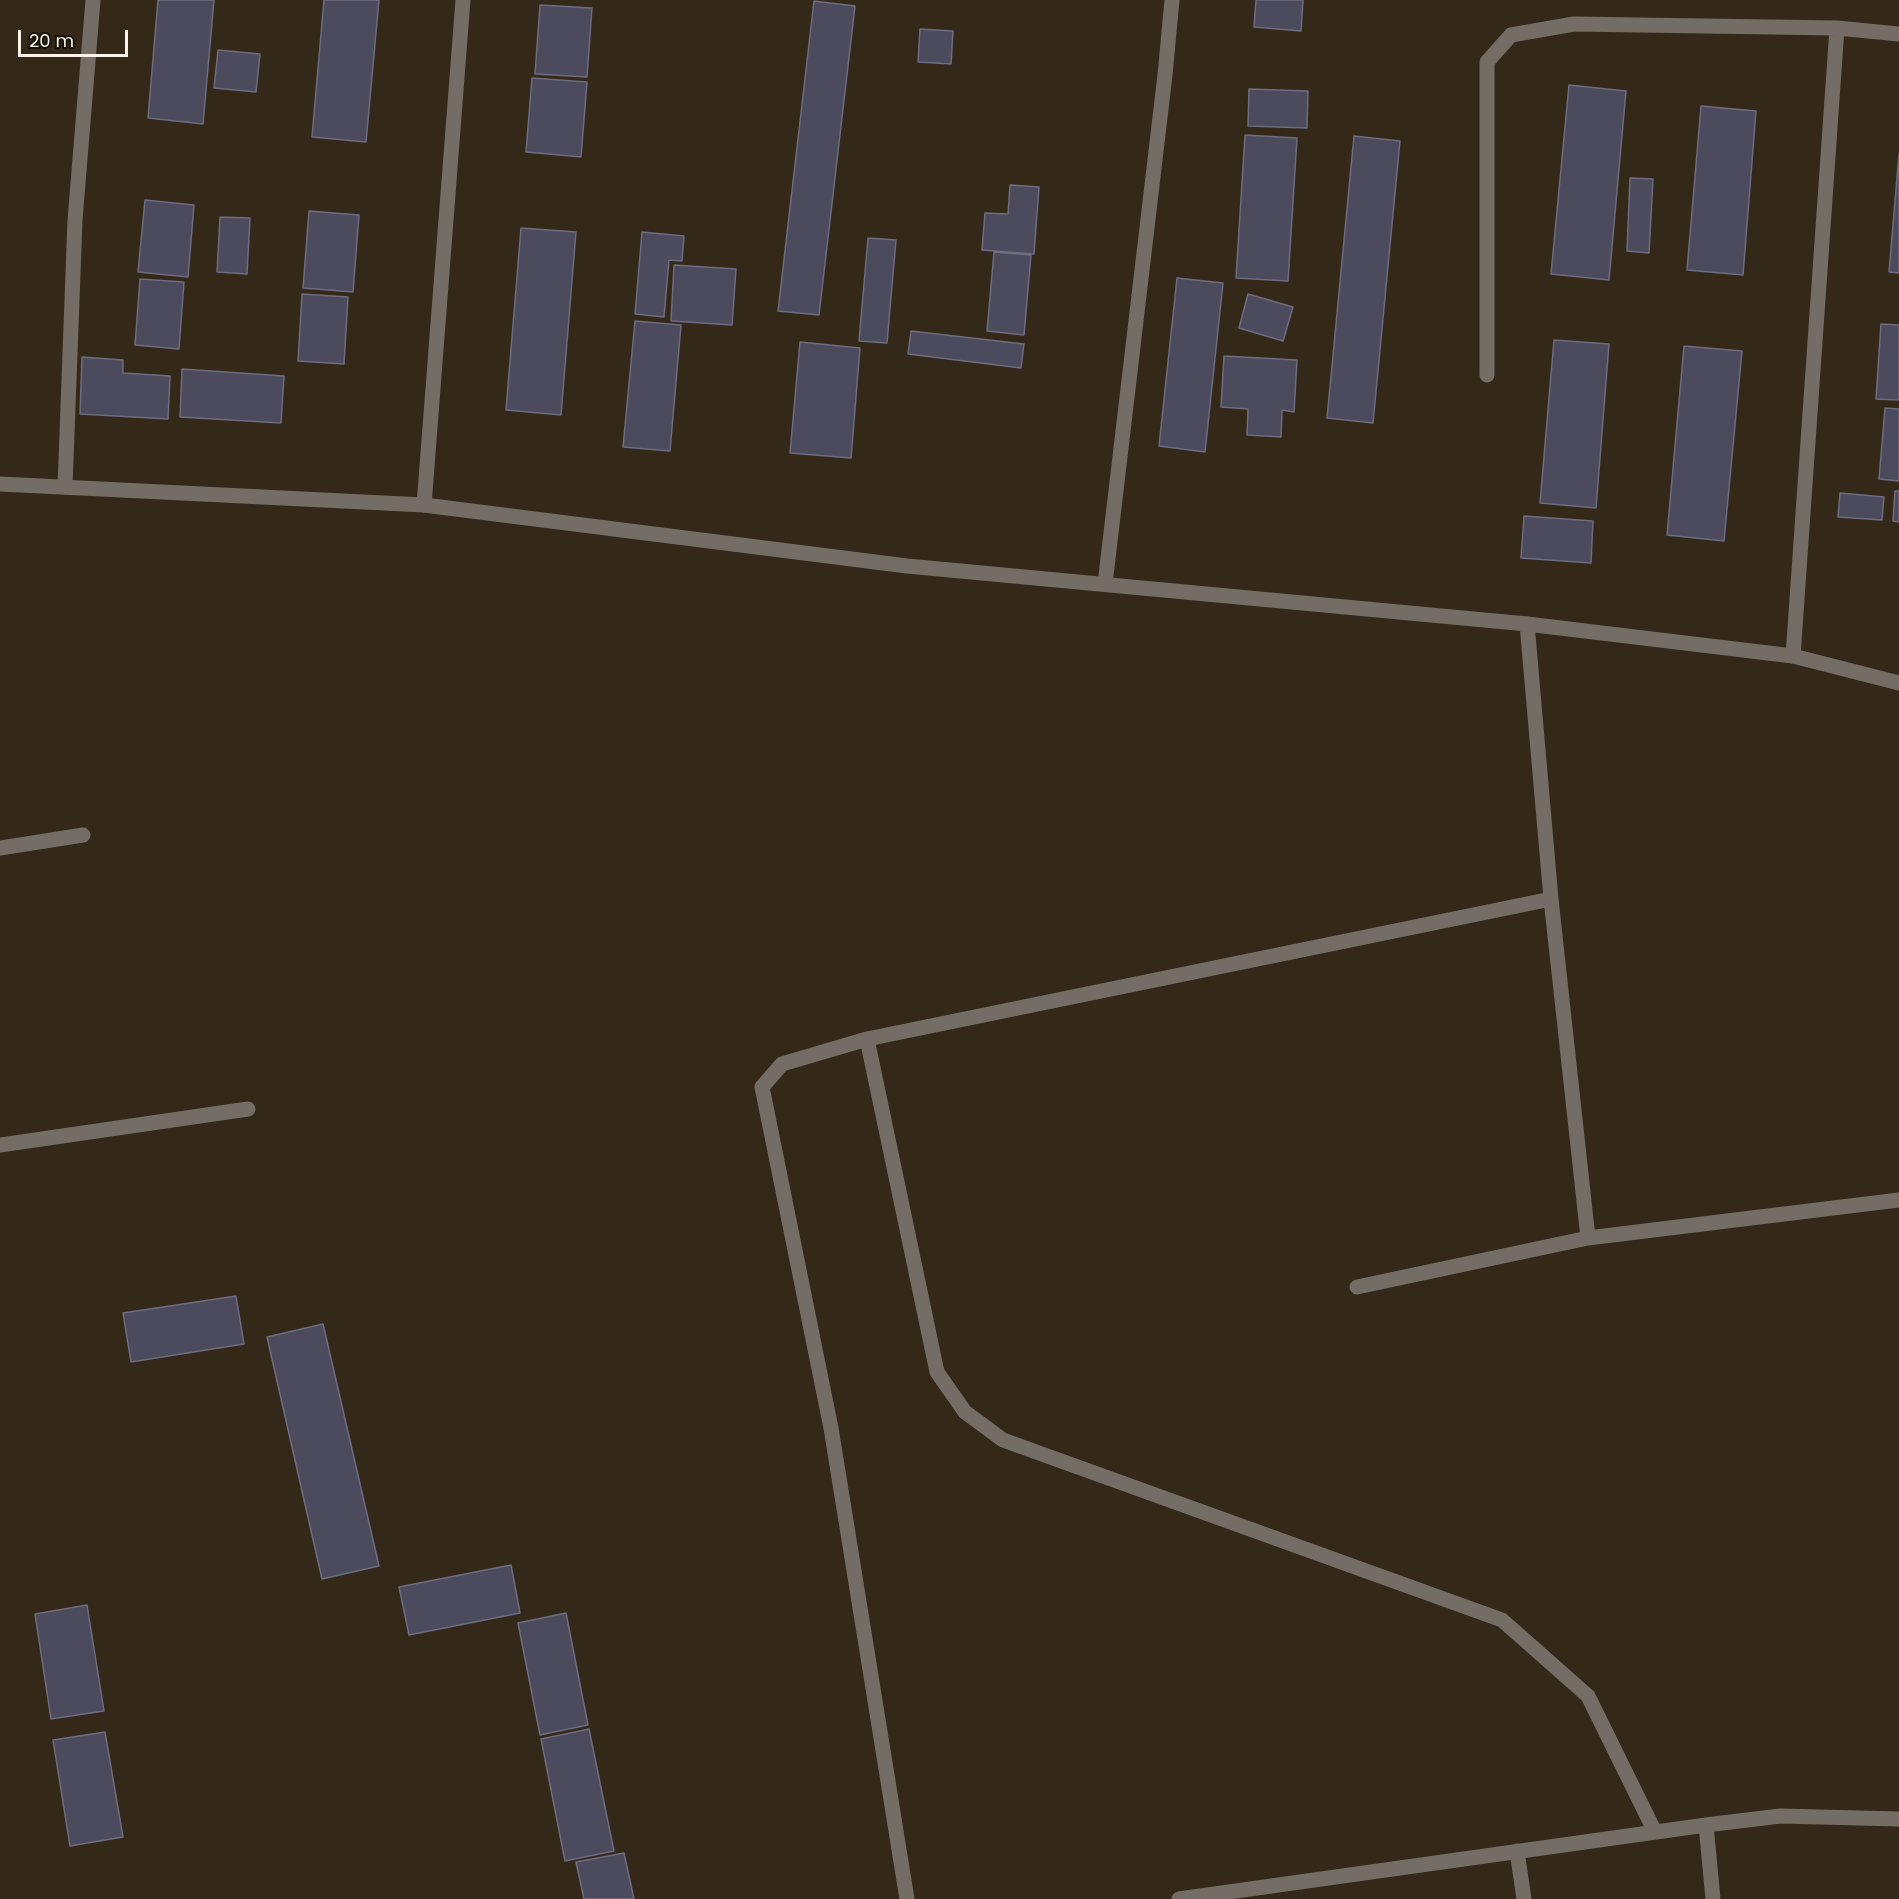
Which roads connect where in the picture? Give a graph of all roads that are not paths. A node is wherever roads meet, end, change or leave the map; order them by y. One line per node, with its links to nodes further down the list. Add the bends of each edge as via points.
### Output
1 (93, 0): 8 (street, via 75,220)
2 (463, 0): 9 (street)
3 (1172, 0): 10 (street)
4 (1837, 28): 5 (street); 6 (street, via 1574,24 1511,35 1487,62); 12 (street)
5 (1899, 34)
6 (1487, 375)
7 (0, 484): 8 (street)
8 (65, 486): 9 (street)
9 (424, 505): 10 (street, via 907,566)
10 (1105, 584): 11 (street)
11 (1527, 624): 12 (street); 16 (street)
12 (1793, 656): 13 (street)
13 (1899, 683)
14 (82, 835): 15 (street)
15 (0, 848)
16 (1551, 899): 17 (street); 21 (street)
17 (867, 1039): 25 (street, via 937,1372 965,1412 1003,1440 1502,1620 1588,1696); 28 (street, via 782,1064 762,1087 831,1428)
18 (248, 1109): 19 (street)
19 (0, 1145)
20 (1899, 1200): 21 (street)
21 (1588, 1238): 22 (street)
22 (1357, 1287)
23 (1899, 1819): 24 (street, via 1780,1816)
24 (1706, 1825): 25 (street); 31 (street)
25 (1655, 1832): 26 (street)
26 (1516, 1851): 27 (street); 30 (street)
27 (1266, 1893): 29 (street)
28 (907, 1899)
29 (1179, 1899)
30 (1524, 1899)
31 (1713, 1899)

